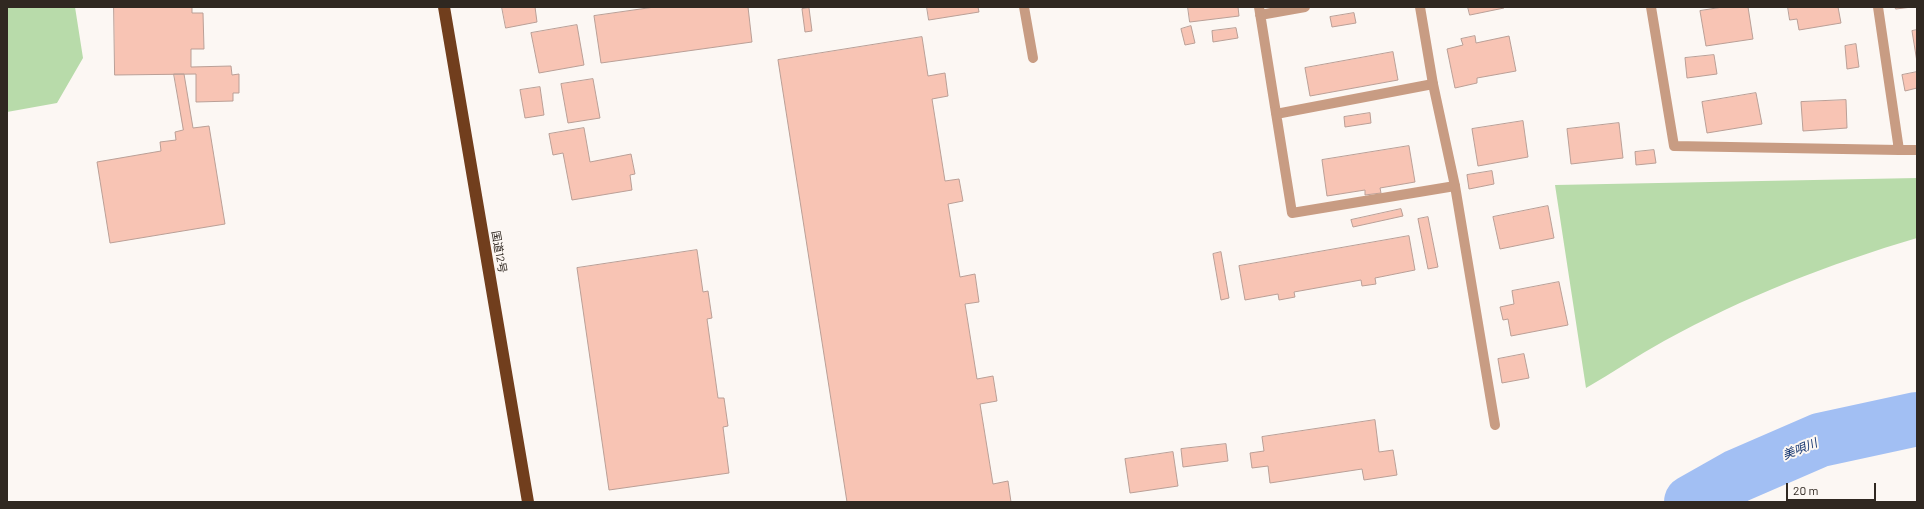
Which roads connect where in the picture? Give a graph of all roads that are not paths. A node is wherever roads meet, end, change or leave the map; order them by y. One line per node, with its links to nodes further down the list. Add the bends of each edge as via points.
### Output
1 (444, 7): 15 (highway, 国道12号)
2 (1024, 7): 8 (street)
3 (1305, 7): 7 (street)
4 (1420, 7): 9 (street)
5 (1651, 7): 11 (street, via 1674,146)
6 (1878, 7): 11 (street)
7 (1259, 11): 10 (street)
8 (1033, 58)
9 (1433, 84): 10 (street); 13 (street)
10 (1276, 114): 13 (street, via 1292,213)
11 (1899, 150): 12 (street)
12 (1917, 150)
13 (1454, 186): 14 (street)
14 (1494, 425)
15 (528, 502)

